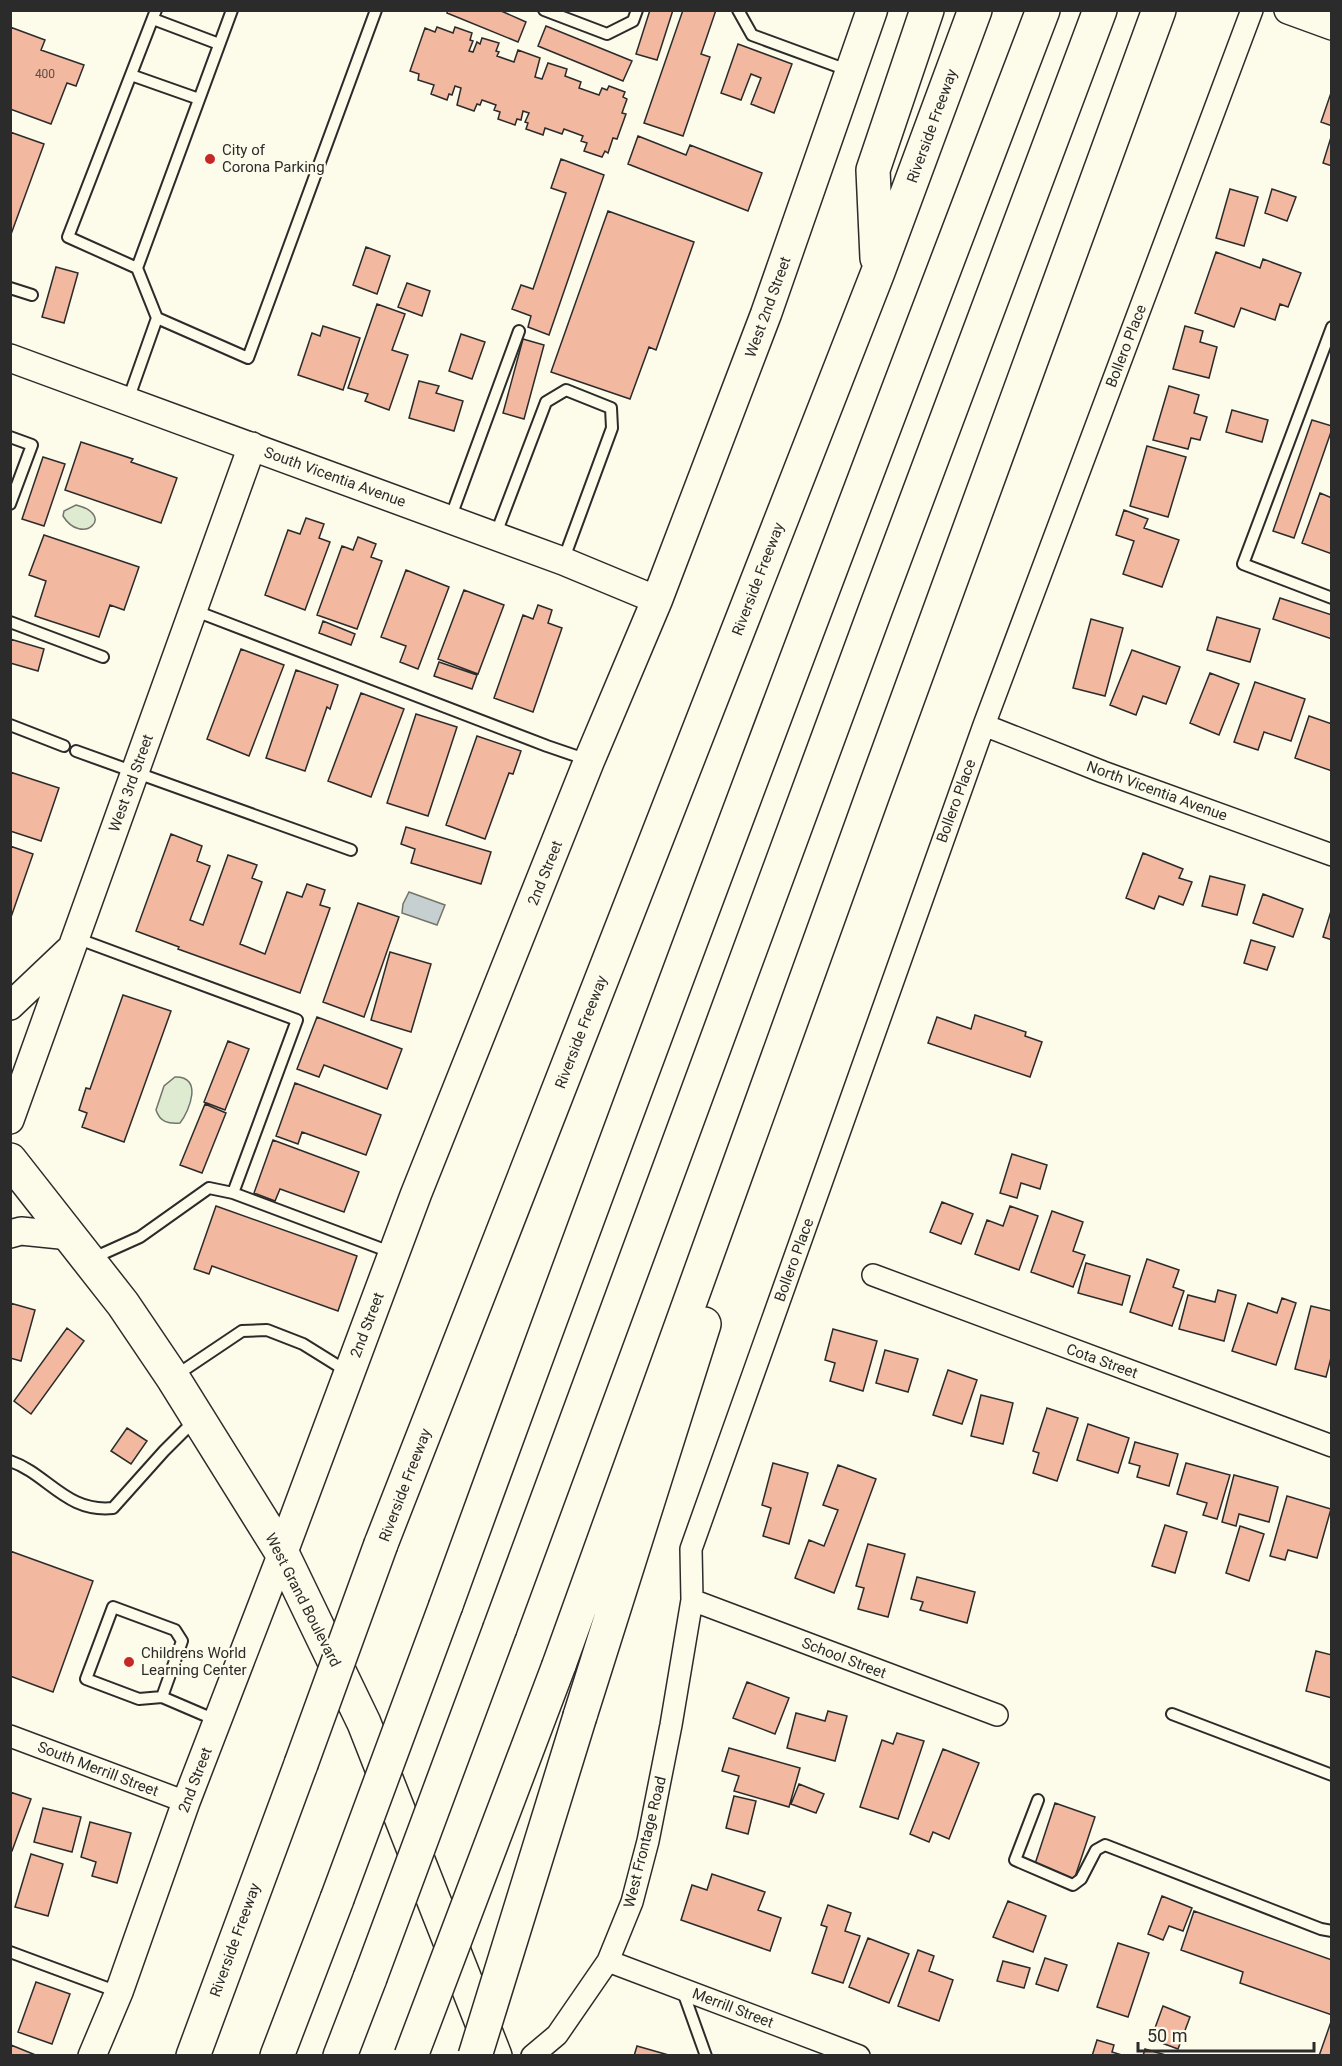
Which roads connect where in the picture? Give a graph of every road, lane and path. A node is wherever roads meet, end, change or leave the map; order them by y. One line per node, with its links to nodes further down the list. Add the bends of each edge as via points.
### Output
1 (232, 10): 16 (lane)
2 (376, 10): 24 (lane, via 248,358)
3 (544, 10): 4 (lane, via 607,34 633,21)
4 (637, 10)
5 (738, 10): 17 (lane, via 752,34)
6 (872, 10): 17 (main road, West 2nd Street)
7 (927, 10): 21 (main road, via 873,170)
8 (975, 10): 21 (main road, Riverside Freeway)
9 (1043, 10): 82 (main road, bridge, via 801,643)
10 (1100, 10): 83 (main road, bridge)
11 (1159, 10): 46 (main road)
12 (1252, 10): 41 (street, Bollero Place)
13 (1288, 10): 15 (street)
14 (155, 15): 16 (lane); 18 (lane)
15 (1332, 26)
16 (219, 44): 19 (lane)
17 (850, 71): 36 (main road, West 2nd Street, via 766,315)
18 (131, 75): 19 (lane); 20 (lane, via 68,237)
19 (199, 99): 20 (lane)
20 (137, 268): 24 (lane)
21 (878, 272): 78 (main road, Riverside Freeway, bridge, via 381,1544)
22 (10, 288): 23 (lane)
23 (32, 295)
24 (157, 318): 28 (lane)
25 (1332, 327): 35 (lane, via 1243,564)
26 (519, 331): 32 (lane)
27 (10, 358): 28 (street, South Vicentia Avenue)
28 (128, 401): 30 (street, South Vicentia Avenue)
29 (10, 437): 31 (lane, via 32,445)
30 (252, 446): 32 (street, South Vicentia Avenue); 37 (street, West 3rd Street)
31 (10, 504)
32 (450, 519): 33 (street, South Vicentia Avenue)
33 (495, 536): 34 (street, South Vicentia Avenue); 34 (lane, via 546,402 566,390 610,408 612,428)
34 (563, 561): 36 (street, South Vicentia Avenue)
35 (1332, 598)
36 (657, 600): 44 (main road, 2nd Street)
37 (193, 610): 44 (lane); 45 (street, West 3rd Street)
38 (10, 622): 39 (lane)
39 (102, 657)
40 (10, 725): 42 (lane)
41 (984, 725): 48 (street, North Vicentia Avenue); 64 (street, Bollero Place, via 692,1549)
42 (64, 746)
43 (76, 751): 45 (lane)
44 (590, 761): 56 (main road, 2nd Street)
45 (135, 772): 47 (lane); 49 (street, West 3rd Street)
46 (874, 790): 84 (main road, bridge, via 559,1665); 85 (main road, bridge)
47 (351, 850)
48 (1332, 855)
49 (74, 942): 50 (street); 51 (street, West 3rd Street); 53 (lane, via 297,1020)
50 (10, 1006)
51 (10, 1120)
52 (10, 1160): 55 (main road, West Grand Boulevard)
53 (233, 1193): 55 (lane, via 209,1188 140,1237); 56 (lane)
54 (10, 1234): 55 (street, via 21,1231)
55 (79, 1248): 59 (main road, West Grand Boulevard)
56 (394, 1253): 58 (main road, 2nd Street)
57 (873, 1275): 61 (street, Cota Street)
58 (349, 1373): 59 (lane, via 303,1344 267,1330 242,1331); 63 (main road, 2nd Street)
59 (173, 1378): 60 (main road, West Grand Boulevard)
60 (197, 1418): 62 (lane, via 113,1508 96,1510 57,1492 29,1469); 63 (main road, West Grand Boulevard)
61 (1332, 1446)
62 (10, 1461)
63 (282, 1553): 68 (street, 2nd Street); 86 (main road, West Grand Boulevard, via 364,1723)
64 (692, 1600): 67 (street, School Street); 75 (street, West Frontage Road, via 648,1841 632,1902)
65 (162, 1697): 65 (lane, via 182,1641 175,1630 112,1607 86,1679 139,1699); 68 (lane)
66 (1172, 1714): 70 (lane)
67 (997, 1715)
68 (218, 1721): 72 (street, 2nd Street)
69 (10, 1736): 72 (street, South Merrill Street)
70 (1332, 1775)
71 (1038, 1800): 73 (lane, via 1015,1860 1073,1885 1081,1879 1096,1850 1105,1845)
72 (186, 1802): 77 (street, 2nd Street)
73 (1332, 1931)
74 (10, 1952): 77 (lane)
75 (608, 1961): 76 (street, Merrill Street); 87 (street, West Frontage Road, via 557,2035)
76 (682, 1989): 88 (lane); 89 (street, Merrill Street)
77 (118, 1992): 79 (street, 2nd Street)
78 (212, 2003): 80 (main road); 81 (main road, Riverside Freeway)
79 (92, 2055)
80 (178, 2055)
81 (193, 2055)
82 (277, 2055)
83 (340, 2055)
84 (411, 2055)
85 (475, 2055)
86 (495, 2055)
87 (532, 2055)
88 (706, 2055)
89 (859, 2055)

